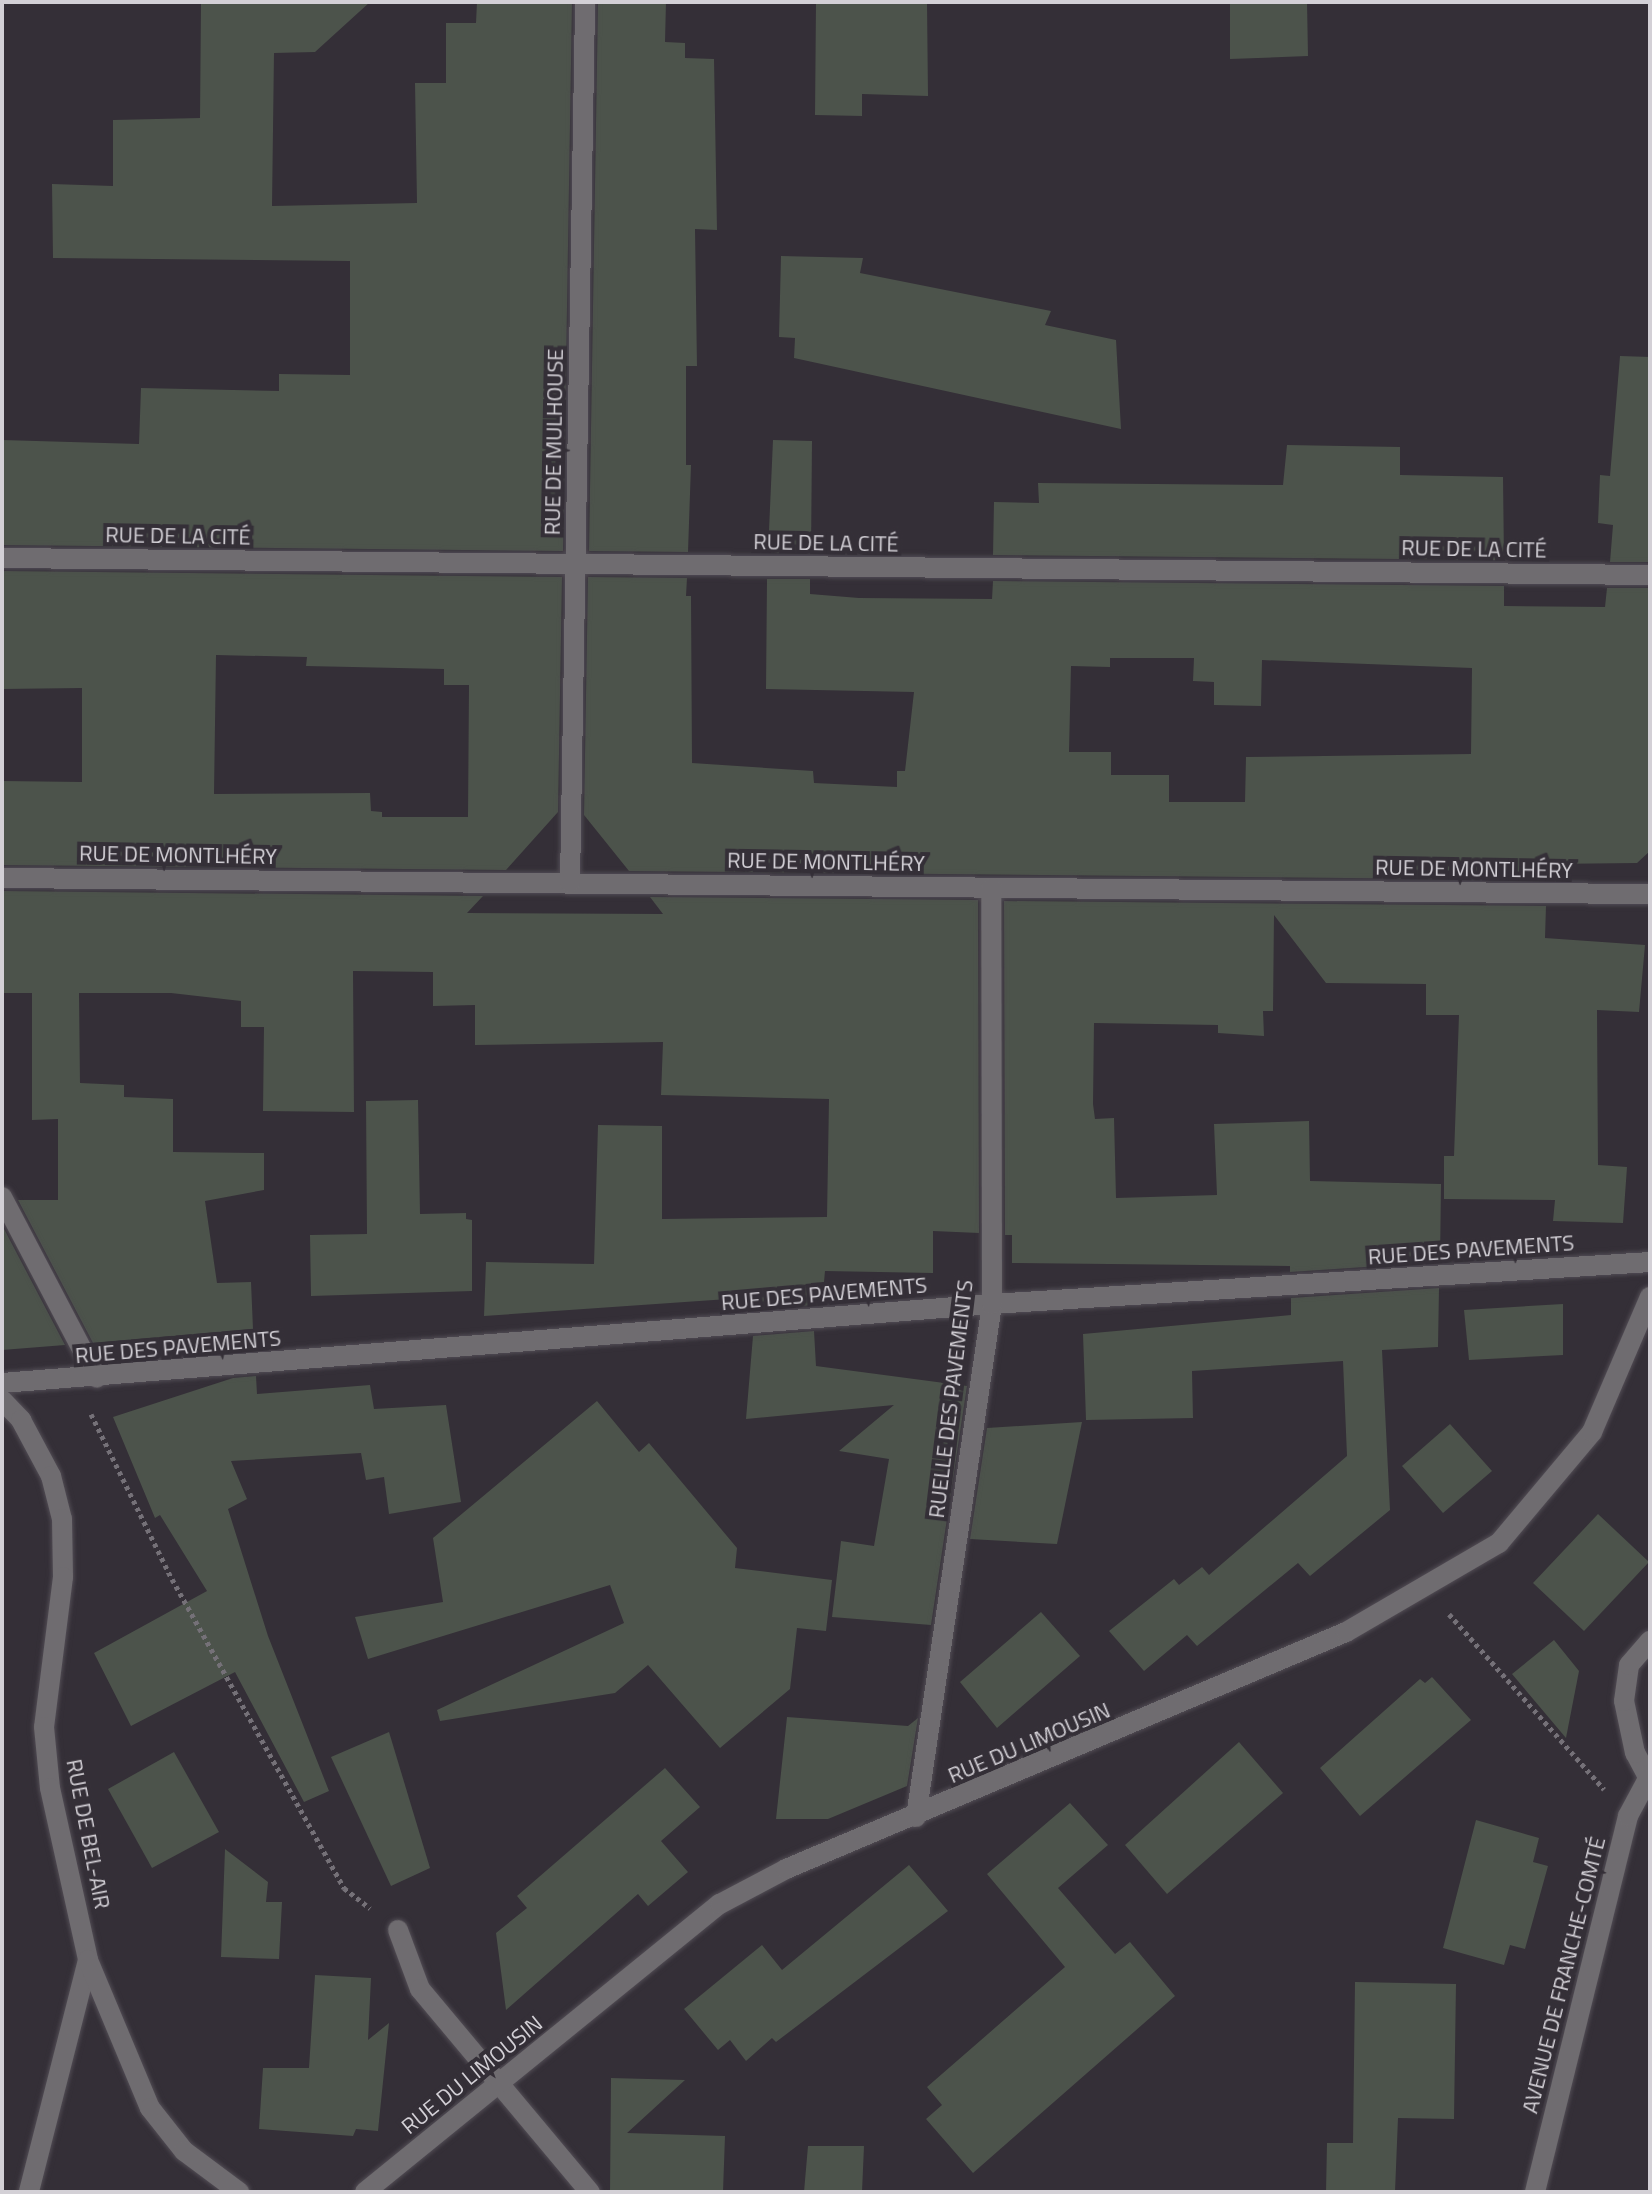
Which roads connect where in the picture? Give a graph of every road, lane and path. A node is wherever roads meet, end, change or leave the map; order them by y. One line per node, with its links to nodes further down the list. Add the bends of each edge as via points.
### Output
1 (585, 2): 3 (street, RUE DE MULHOUSE)
2 (2, 558): 3 (street, RUE DE LA CITÉ)
3 (576, 564): 4 (street, RUE DE LA CITÉ); 6 (street, RUE DE MULHOUSE)
4 (1650, 575)
5 (2, 878): 6 (street, RUE DE MONTLHÉRY)
6 (570, 883): 7 (street, RUE DE MONTLHÉRY)
7 (991, 888): 8 (street, RUE DE MONTLHÉRY); 12 (street, RUELLE DES PAVEMENTS)
8 (1650, 894)
9 (2, 1197): 13 (street)
10 (1650, 1262): 12 (street, RUE DES PAVEMENTS)
11 (1650, 1297): 16 (street, RUE DU LIMOUSIN, via 1592,1432 1499,1543)
12 (992, 1304): 13 (street, RUE DES PAVEMENTS); 20 (street, RUELLE DES PAVEMENTS)
13 (97, 1378): 14 (street, RUE DES PAVEMENTS); 21 (path, via 91,1416 172,1579 344,1888)
14 (2, 1383)
15 (2, 1400): 22 (street, RUE DE BEL-AIR, via 21,1420 51,1476 62,1519 63,1577 44,1727 50,1788)
16 (1424, 1586): 19 (path); 20 (street, RUE DU LIMOUSIN, via 1346,1632)
17 (1650, 1641): 18 (street, via 1629,1665 1624,1701 1635,1753)
18 (1649, 1776): 19 (street, AVENUE DE FRANCHE-COMTÉ)
19 (1628, 1816): 28 (street, AVENUE DE FRANCHE-COMTÉ)
20 (916, 1817): 23 (street, RUE DU LIMOUSIN, via 786,1869 720,1904)
21 (398, 1930): 23 (street, via 420,1989)
22 (88, 1960): 24 (street, RUE DE BEL-AIR); 25 (street, via 150,2108 184,2151)
23 (499, 2085): 26 (street, RUE DU LIMOUSIN); 27 (street)
24 (29, 2192)
25 (239, 2192)
26 (365, 2192)
27 (590, 2192)
28 (1535, 2192)

